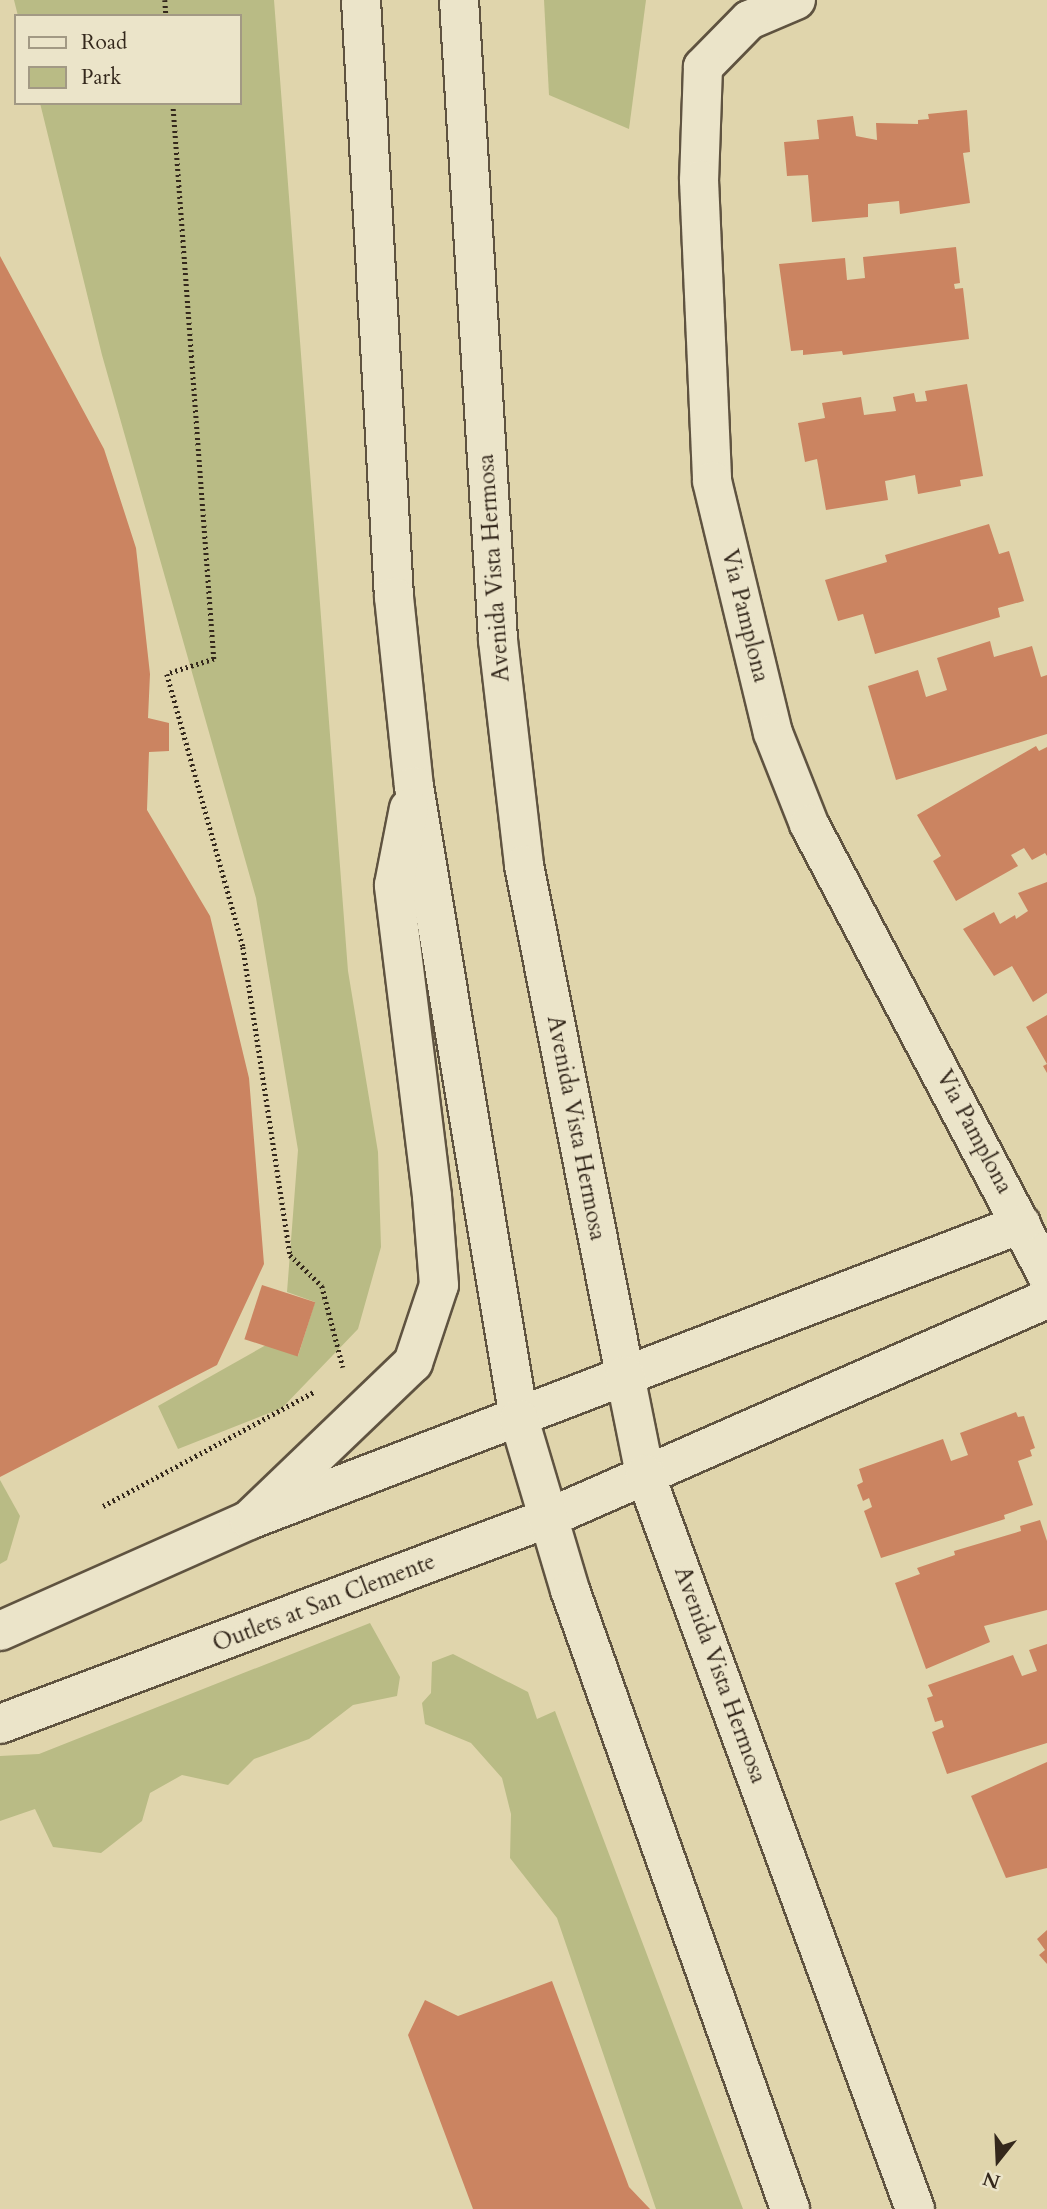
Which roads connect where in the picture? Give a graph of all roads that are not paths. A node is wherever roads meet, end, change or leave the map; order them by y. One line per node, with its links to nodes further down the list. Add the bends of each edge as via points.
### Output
1 (360, 0): 4 (main road, via 394,597)
2 (459, 0): 8 (main road, Avenida Vista Hermosa, via 498,640 524,865)
3 (796, 0): 5 (main road, Via Pamplona, via 749,20 703,67 699,180 712,481 773,733 809,824)
4 (414, 786): 9 (main road); 12 (main road, via 394,885 439,1285 413,1363)
5 (1021, 1223): 6 (main road, Via Pamplona); 8 (main road, Via Pamplona)
6 (1047, 1275)
7 (1047, 1299): 10 (main road)
8 (625, 1375): 9 (main road); 10 (main road, Avenida Vista Hermosa)
9 (519, 1419): 11 (main road); 12 (main road)
10 (645, 1474): 11 (main road, Outlets at San Clemente); 16 (main road, Avenida Vista Hermosa)
11 (548, 1518): 14 (main road, Outlets at San Clemente); 15 (main road)
12 (249, 1520): 13 (main road)
13 (0, 1631)
14 (0, 1724)
15 (790, 2209)
16 (915, 2209)

